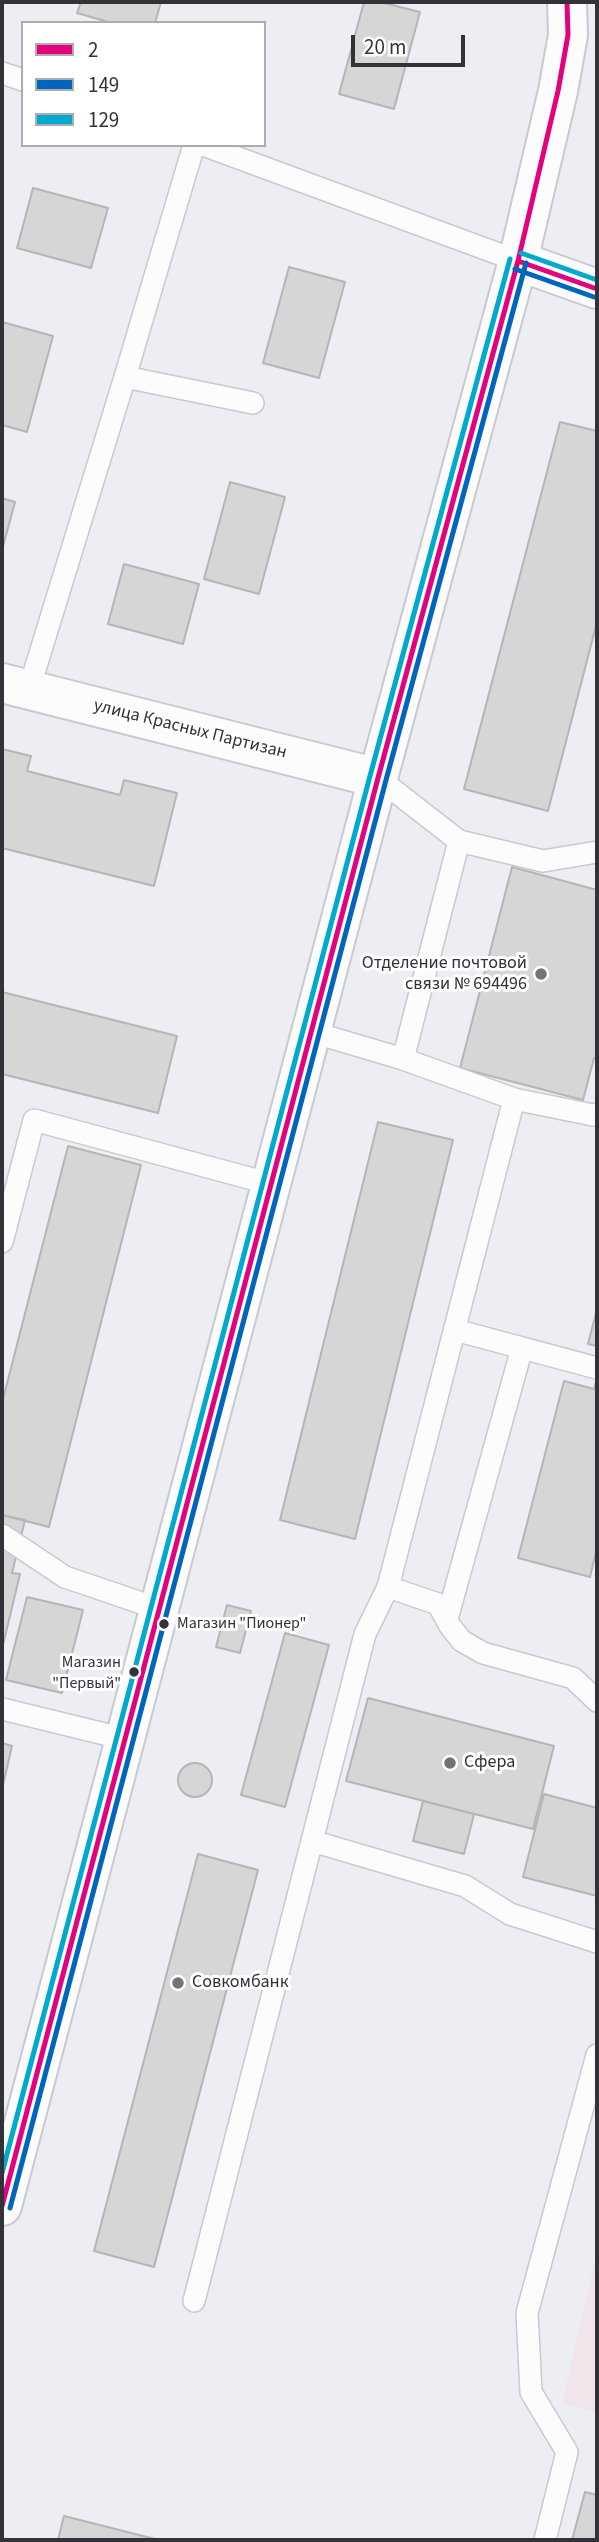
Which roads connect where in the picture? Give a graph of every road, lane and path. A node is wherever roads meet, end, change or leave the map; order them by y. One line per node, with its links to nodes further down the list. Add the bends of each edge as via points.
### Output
1 (568, 2): 6 (street, via 568,35 558,91)
2 (2, 73): 3 (lane)
3 (21, 79)
4 (193, 147): 8 (lane)
5 (208, 147): 6 (lane)
6 (518, 261): 7 (street); 11 (street)
7 (597, 289)
8 (125, 377): 9 (lane); 10 (lane)
9 (253, 403)
10 (15, 686): 11 (street, улица Красных Партизан)
11 (379, 778): 12 (lane); 14 (street)
12 (459, 841): 13 (lane, via 543,861); 15 (lane)
13 (597, 852)
14 (312, 1032): 15 (lane); 18 (street)
15 (403, 1059): 16 (lane)
16 (514, 1100): 17 (lane); 20 (lane)
17 (597, 1114)
18 (271, 1184): 19 (lane, via 34,1120); 25 (street)
19 (2, 1242)
20 (455, 1330): 21 (lane); 24 (lane)
21 (522, 1348): 22 (lane); 26 (lane)
22 (597, 1368)
23 (2, 1535): 25 (lane, via 65,1577)
24 (388, 1587): 26 (lane, via 438,1604); 30 (lane, via 365,1634)
25 (159, 1609): 29 (street)
26 (447, 1619): 27 (lane, via 462,1641 483,1653 573,1678)
27 (597, 1701)
28 (2, 1709): 29 (lane)
29 (125, 1739): 33 (street)
30 (312, 1841): 31 (lane, via 465,1886 510,1914); 35 (lane)
31 (597, 1942)
32 (597, 2055): 36 (lane, via 527,2313 531,2392 567,2452)
33 (8, 2158): 34 (street)
34 (2, 2206)
35 (194, 2301)
36 (545, 2540)

